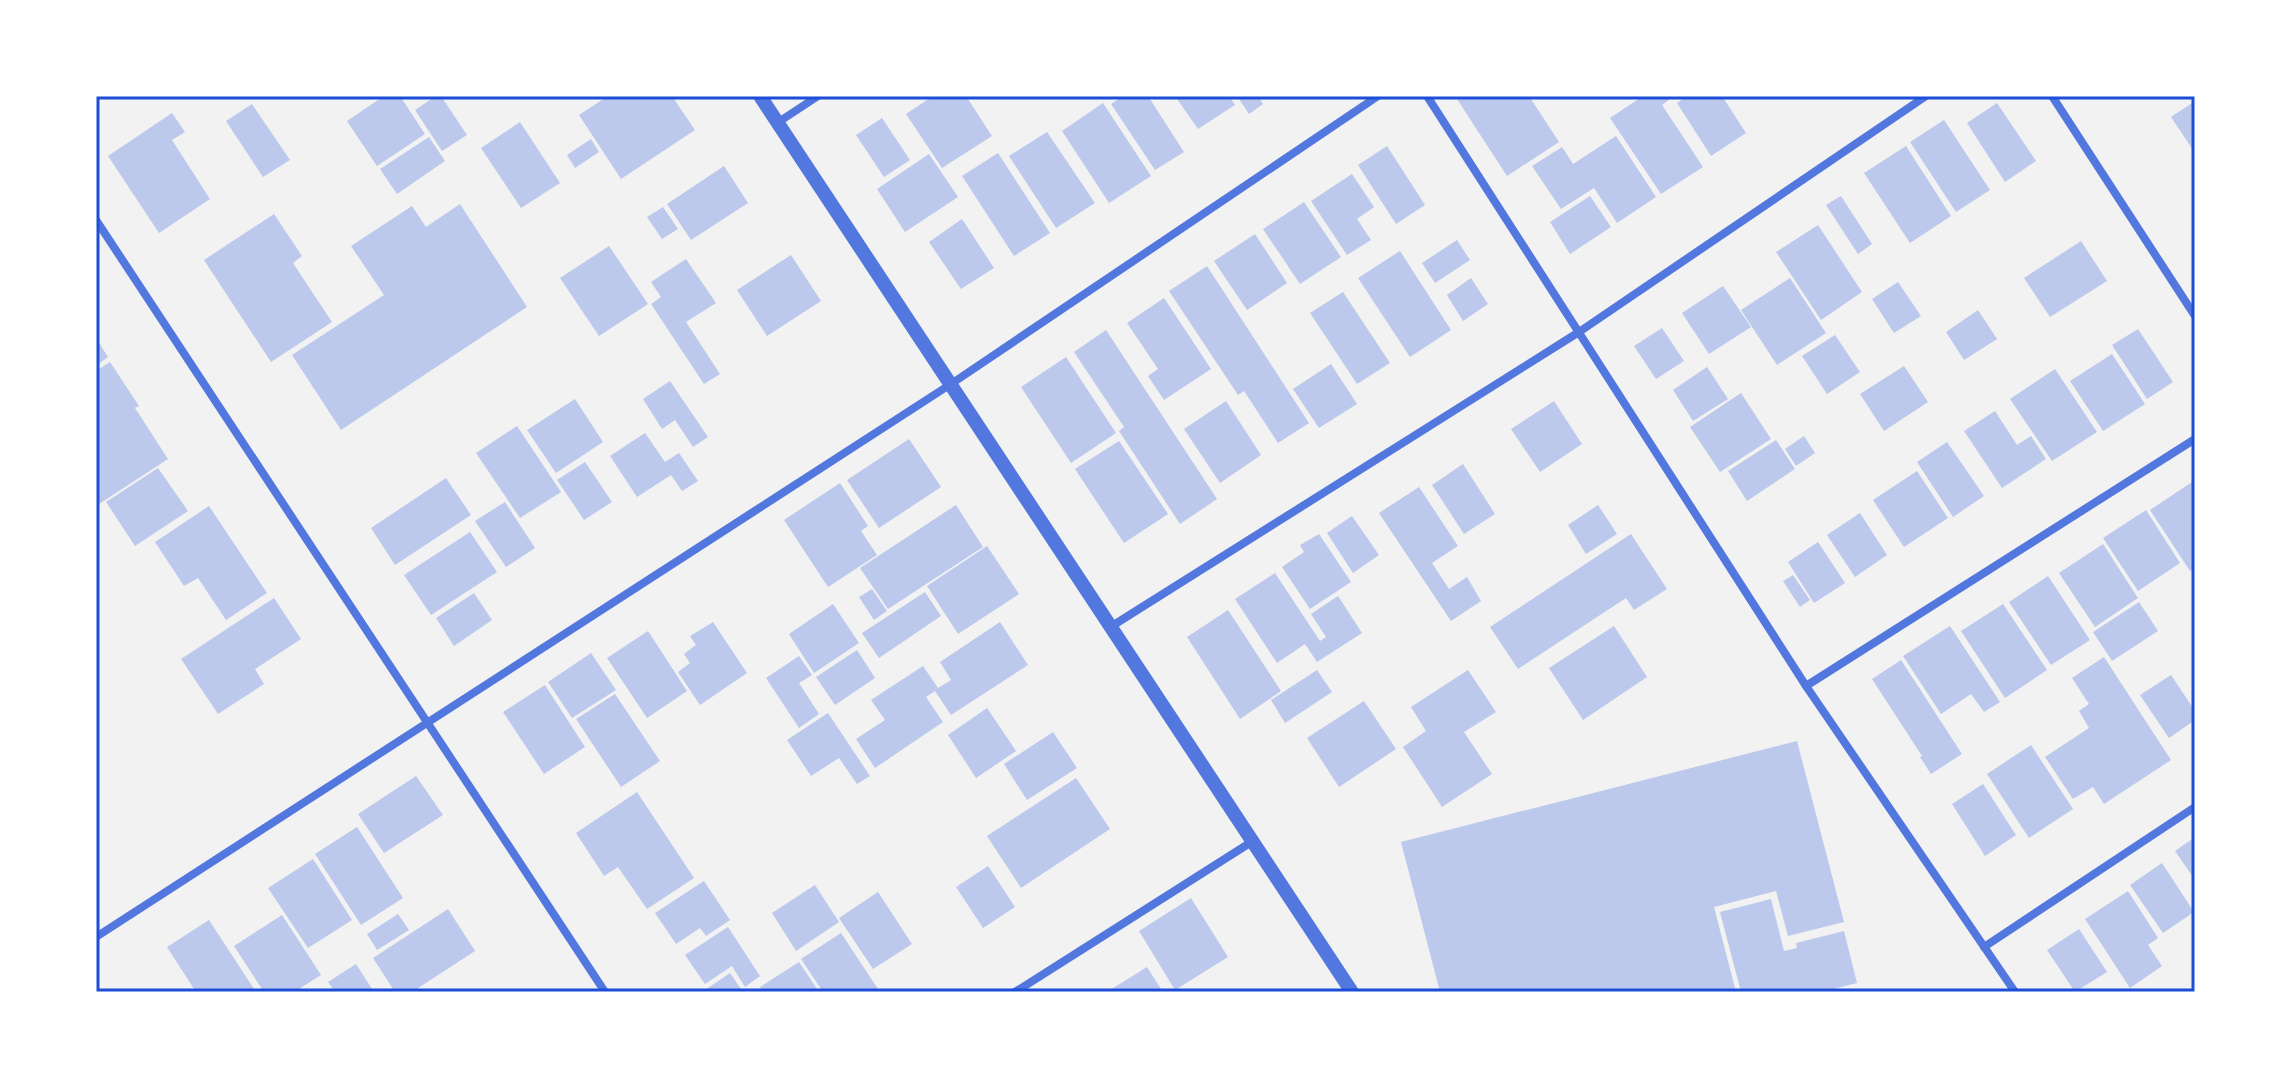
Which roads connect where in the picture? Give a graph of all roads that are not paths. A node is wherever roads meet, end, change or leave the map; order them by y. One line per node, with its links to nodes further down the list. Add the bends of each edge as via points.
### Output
1 (760, 96): 7 (street)
2 (818, 96): 7 (street)
3 (1378, 96): 11 (street)
4 (1427, 96): 10 (street)
5 (1926, 96): 10 (street)
6 (2052, 96): 9 (street)
7 (777, 123): 11 (street)
8 (96, 220): 15 (street)
9 (2195, 316)
10 (1579, 332): 13 (street); 14 (street)
11 (951, 384): 13 (street); 15 (street)
12 (2195, 439): 14 (street)
13 (1112, 626): 17 (street)
14 (1806, 686): 19 (street)
15 (428, 721): 18 (street); 20 (street)
16 (2195, 807): 19 (street)
17 (1254, 841): 21 (street); 22 (street)
18 (96, 937)
19 (1984, 947): 23 (street)
20 (605, 992)
21 (1015, 992)
22 (1352, 992)
23 (2015, 992)

